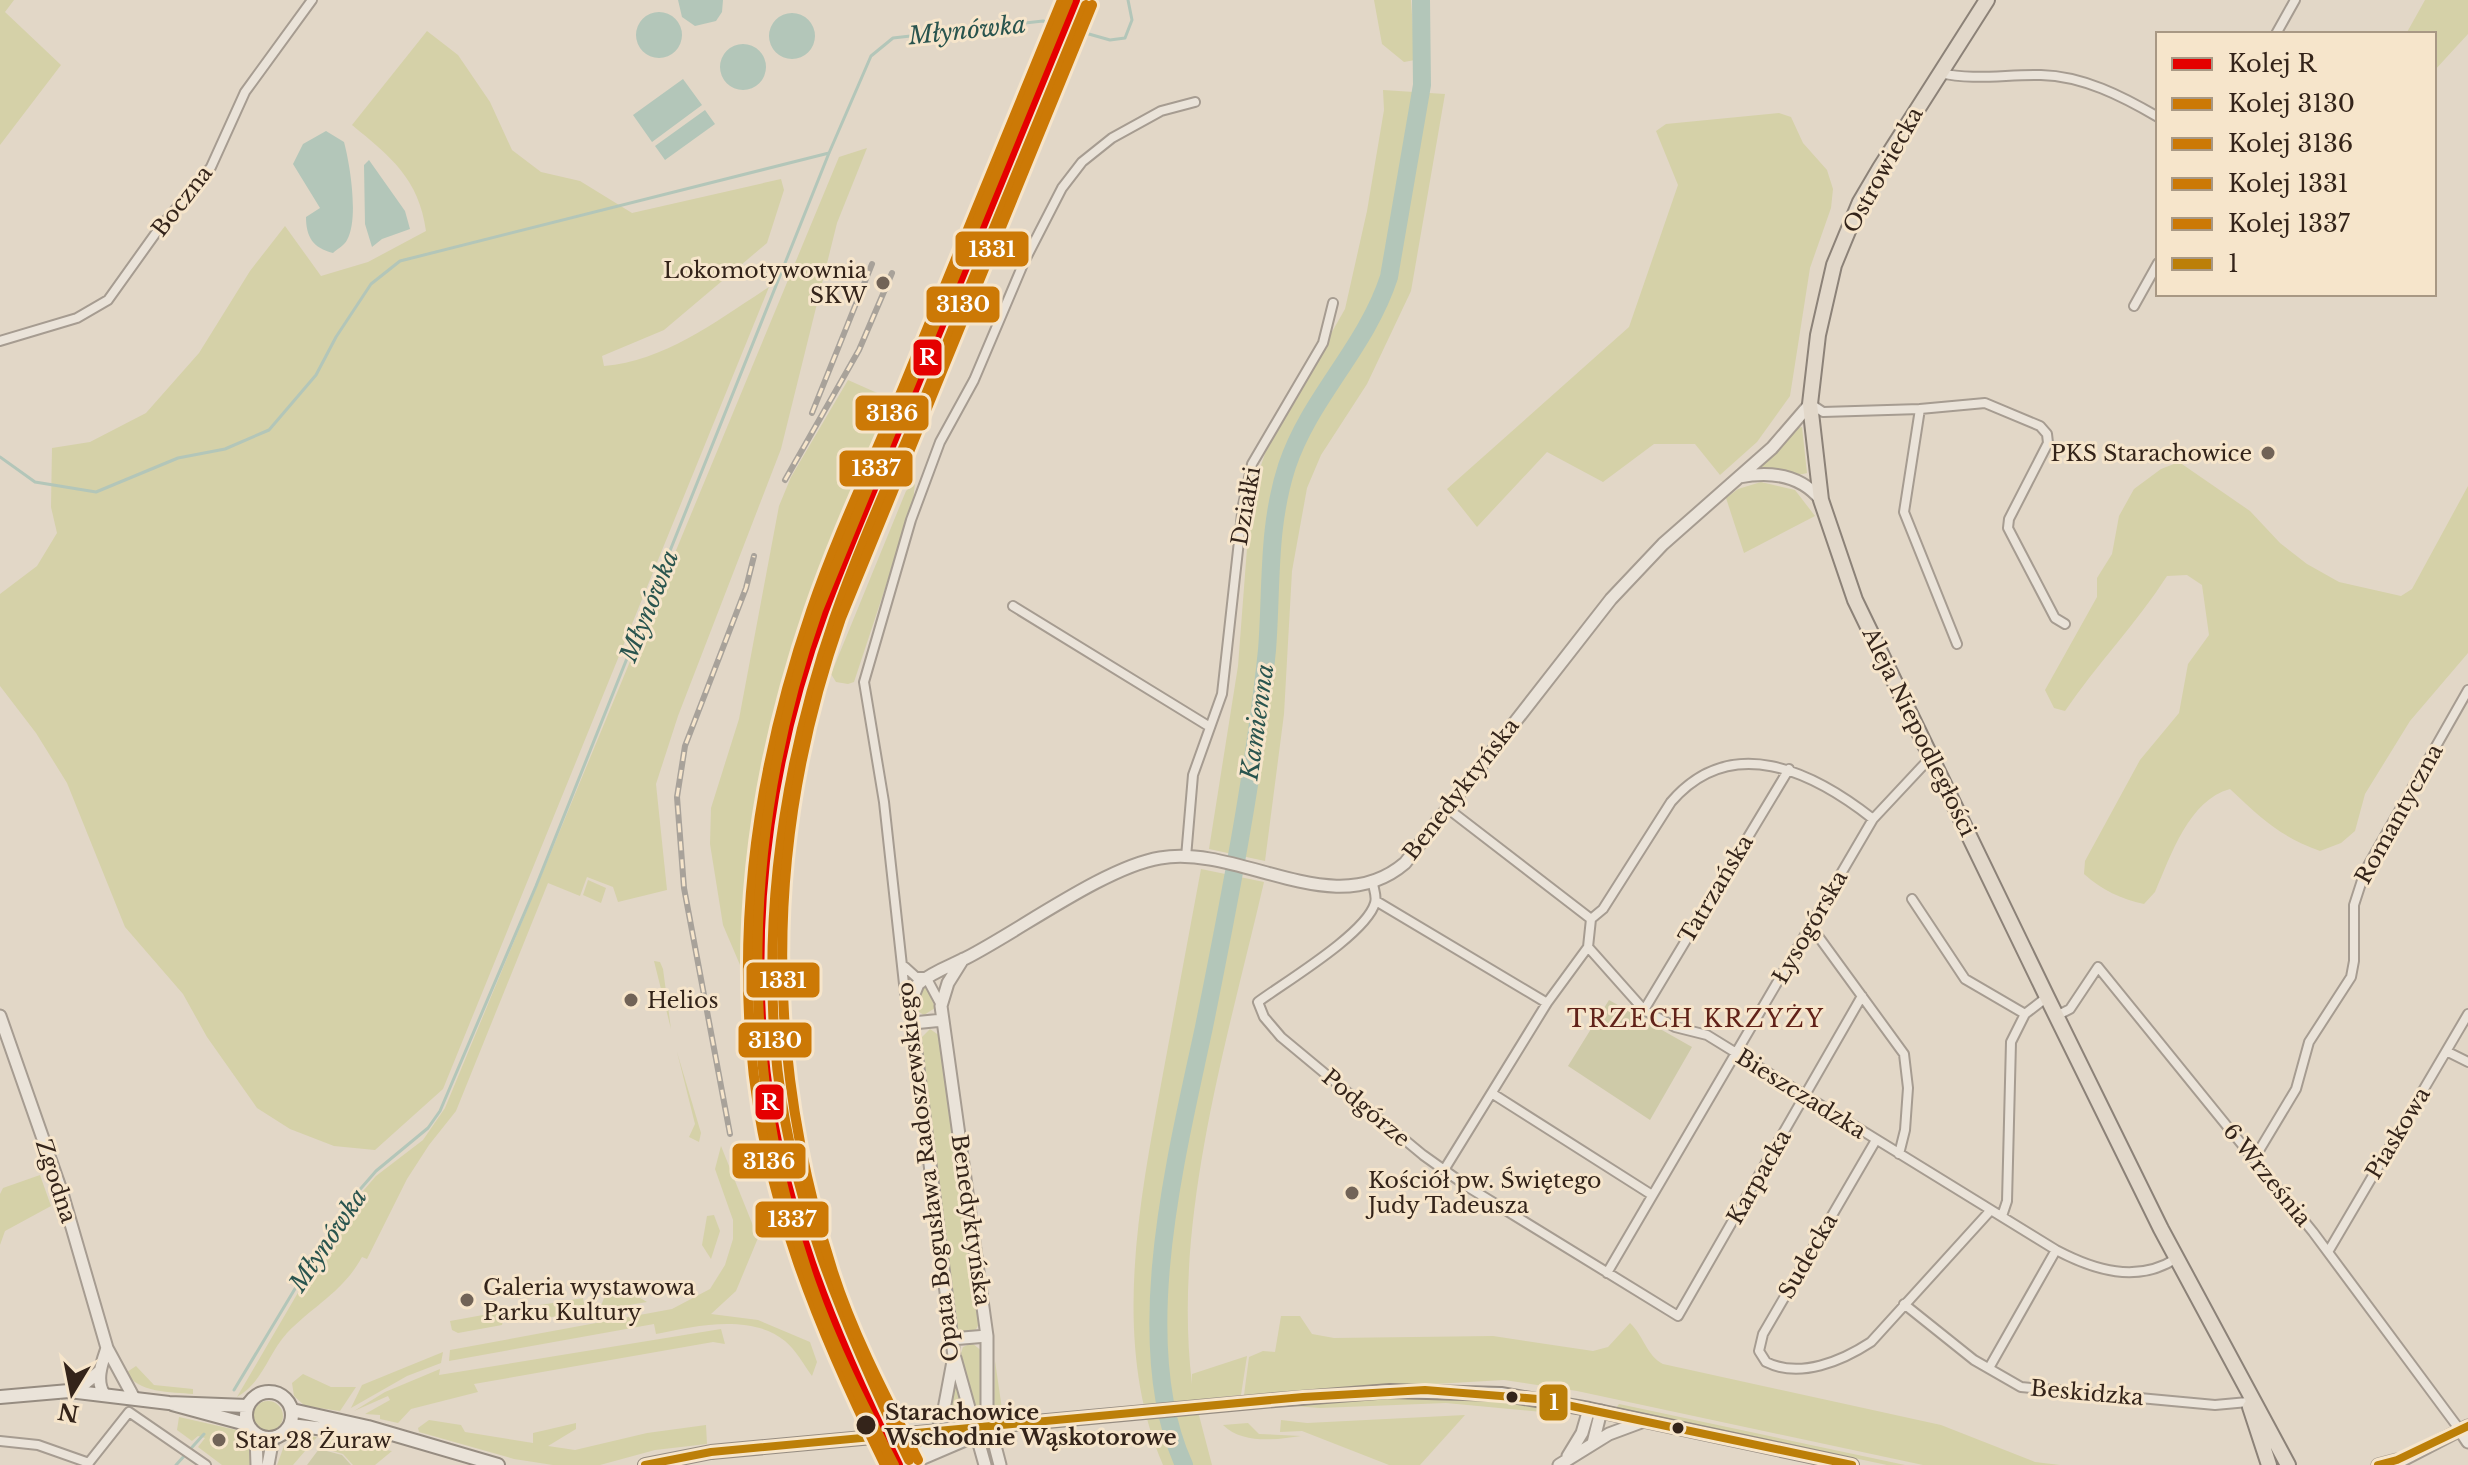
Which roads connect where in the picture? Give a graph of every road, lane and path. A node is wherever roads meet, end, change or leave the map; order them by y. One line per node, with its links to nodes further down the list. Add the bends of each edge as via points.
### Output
1 (312, 0): 11 (street, Boczna, via 245,92 211,167 108,300 77,318)
2 (1987, 0): 5 (main road, Ostrowiecka)
3 (2295, 0): 4 (street)
4 (2277, 32)
5 (1940, 73): 7 (street, via 2071,79); 12 (main road, Ostrowiecka, via 1880,168 1846,235 1825,299)
6 (1195, 102): 33 (street, Opata Bogusława Radoszewskiego, via 1161,111 1112,138 1082,162 1062,188 922,489 864,682)
7 (2156, 116)
8 (2156, 267): 10 (street)
9 (1333, 303): 20 (street, Działki, via 1323,343 1252,464 1222,694)
10 (2134, 306)
11 (0, 341)
12 (1810, 404): 13 (street, via 1823,412); 14 (street, Benedyktyńska); 15 (main road, Aleja Niepodległości)
13 (1920, 409): 17 (street, via 1985,403 2040,426 2047,434 2048,443 2008,528 2055,618); 18 (street, via 1904,512)
14 (1738, 477): 15 (street, via 1781,475 1811,488); 23 (street, Benedyktyńska, via 1611,599)
15 (1821, 500): 21 (main road, Aleja Niepodległości, via 1855,600)
16 (1016, 607): 20 (street)
17 (2065, 624)
18 (1957, 644)
19 (2468, 690): 55 (street, Romantyczna, via 2365,871 2354,905 2351,977 2309,1042 2296,1089)
20 (1210, 727): 25 (street, Działki, via 1193,775)
21 (1931, 757): 24 (street, Łysogórska); 36 (main road, Aleja Niepodległości)
22 (1789, 769): 24 (street); 29 (street, via 1741,763 1719,767 1684,786 1603,909); 40 (street, Tatrzańska)
23 (1447, 808): 26 (street, Benedyktyńska, via 1405,863); 29 (street)
24 (1873, 819): 30 (street, Łysogórska)
25 (1186, 857): 26 (street, via 1334,887); 32 (street, via 1137,864)
26 (1373, 884): 28 (street)
27 (1912, 899): 41 (street, via 1965,979)
28 (1376, 901): 37 (street); 56 (street, Podgórze, via 1341,942 1258,1002 1281,1037)
29 (1591, 919): 31 (street)
30 (1810, 925): 35 (street); 49 (street, Łysogórska)
31 (1588, 947): 37 (street); 40 (street, Bieszczadzka)
32 (963, 959): 34 (street); 39 (street)
33 (905, 967): 34 (street, Opata Bogusława Radoszewskiego, via 916,977); 38 (street, Opata Bogusława Radoszewskiego)
34 (926, 977): 38 (street); 39 (street, Opata Bogusława Radoszewskiego)
35 (1862, 996): 52 (street, Karpacka); 54 (street, via 1904,1054 1908,1088)
36 (2047, 997): 41 (street); 44 (main road, Aleja Niepodległości)
37 (1547, 1003): 51 (street)
38 (910, 1004): 46 (street, Opata Bogusława Radoszewskiego)
39 (941, 1006): 45 (street, Benedyktyńska)
40 (1644, 1010): 49 (street, Bieszczadzka, via 1675,1027 1697,1030)
41 (2025, 1014): 59 (street, via 2011,1042 2007,1201)
42 (2468, 1014): 48 (street, Piaskowa)
43 (0, 1016): 47 (street, Zgodna)
44 (2056, 1016): 55 (street, 6 Września, via 2070,1009 2098,967); 62 (main road, Aleja Niepodległości)
45 (943, 1020): 46 (street); 66 (street, Benedyktyńska)
46 (913, 1023): 67 (street, Opata Bogusława Radoszewskiego)
47 (4, 1036): 68 (street, Zgodna, via 62,1193)
48 (2448, 1052): 50 (street); 61 (street, Piaskowa)
49 (1736, 1053): 52 (street, Bieszczadzka); 57 (street, Łysogórska)
50 (2468, 1062)
51 (1493, 1094): 56 (street); 57 (street)
52 (1805, 1097): 53 (street, Bieszczadzka); 65 (street, Karpacka)
53 (1876, 1140): 54 (street, Bieszczadzka); 64 (street, Sudecka, via 1759,1342 1761,1357 1777,1367 1813,1367 1853,1353 1871,1342)
54 (1899, 1154): 58 (street, Bieszczadzka)
55 (2254, 1159): 61 (street, 6 Września)
56 (1444, 1170): 63 (street, Podgórze)
57 (1652, 1195): 63 (street, Łysogórska)
58 (1990, 1211): 59 (street, Bieszczadzka); 64 (street)
59 (2002, 1216): 60 (street, Bieszczadzka)
60 (2056, 1250): 62 (street, Bieszczadzka, via 2091,1268 2120,1273); 71 (street)
61 (2328, 1252): 87 (street, 6 Września)
62 (2177, 1258): 70 (main road, Aleja Niepodległości)
63 (1607, 1273): 65 (street, Podgórze)
64 (1904, 1304): 71 (street, Beskidzka)
65 (1678, 1316)
66 (987, 1336): 67 (street); 83 (street, Benedyktyńska)
67 (951, 1339): 69 (street, Opata Bogusława Radoszewskiego)
68 (107, 1348): 72 (street); 73 (street, Zgodna)
69 (954, 1356): 89 (street); 97 (street, Opata Bogusława Radoszewskiego, via 942,1420)
70 (2236, 1365): 78 (main road, Aleja Niepodległości); 108 (main road, Aleja Niepodległości)
71 (1989, 1368): 78 (street, Beskidzka, via 2021,1387 2215,1405)
72 (100, 1371): 74 (street); 75 (street)
73 (116, 1371): 75 (street); 77 (street, Zgodna)
74 (76, 1391): 75 (main road); 76 (main road)
75 (104, 1394): 77 (main road)
76 (0, 1397)
77 (134, 1398): 79 (main road)
78 (2248, 1402): 107 (main road, Aleja Niepodległości)
79 (169, 1403): 80 (main road); 85 (main road)
80 (247, 1406): 81 (main road, via 259,1394 273,1392); 85 (main road)
81 (292, 1410): 86 (main road); 88 (main road)
82 (1595, 1410): 84 (main road); 94 (street); 98 (street); 103 (main road, bridge, via 1463,1391 1390,1391 711,1452)
83 (987, 1415): 89 (street, Benedyktyńska); 105 (street)
84 (1644, 1421): 94 (street); 106 (main road)
85 (246, 1424): 90 (main road)
86 (290, 1425): 88 (main road); 91 (main road)
87 (2464, 1428): 93 (street, 6 Września); 95 (street)
88 (387, 1434): 102 (main road)
89 (977, 1435): 97 (street); 104 (street)
90 (256, 1436): 91 (main road); 100 (street)
91 (273, 1438): 101 (street)
92 (0, 1441): 96 (street, via 38,1445)
93 (2468, 1442)
94 (1593, 1443): 98 (street)
95 (2395, 1463): 109 (street)
96 (88, 1464): 99 (street, via 125,1413 136,1414)
97 (912, 1464)
98 (1561, 1464)
99 (206, 1465)
100 (257, 1465)
101 (268, 1465)
102 (498, 1465)
103 (645, 1465)
104 (985, 1465)
105 (1000, 1465)
106 (1852, 1465)
107 (2269, 1465)
108 (2288, 1465)
109 (2378, 1465)

